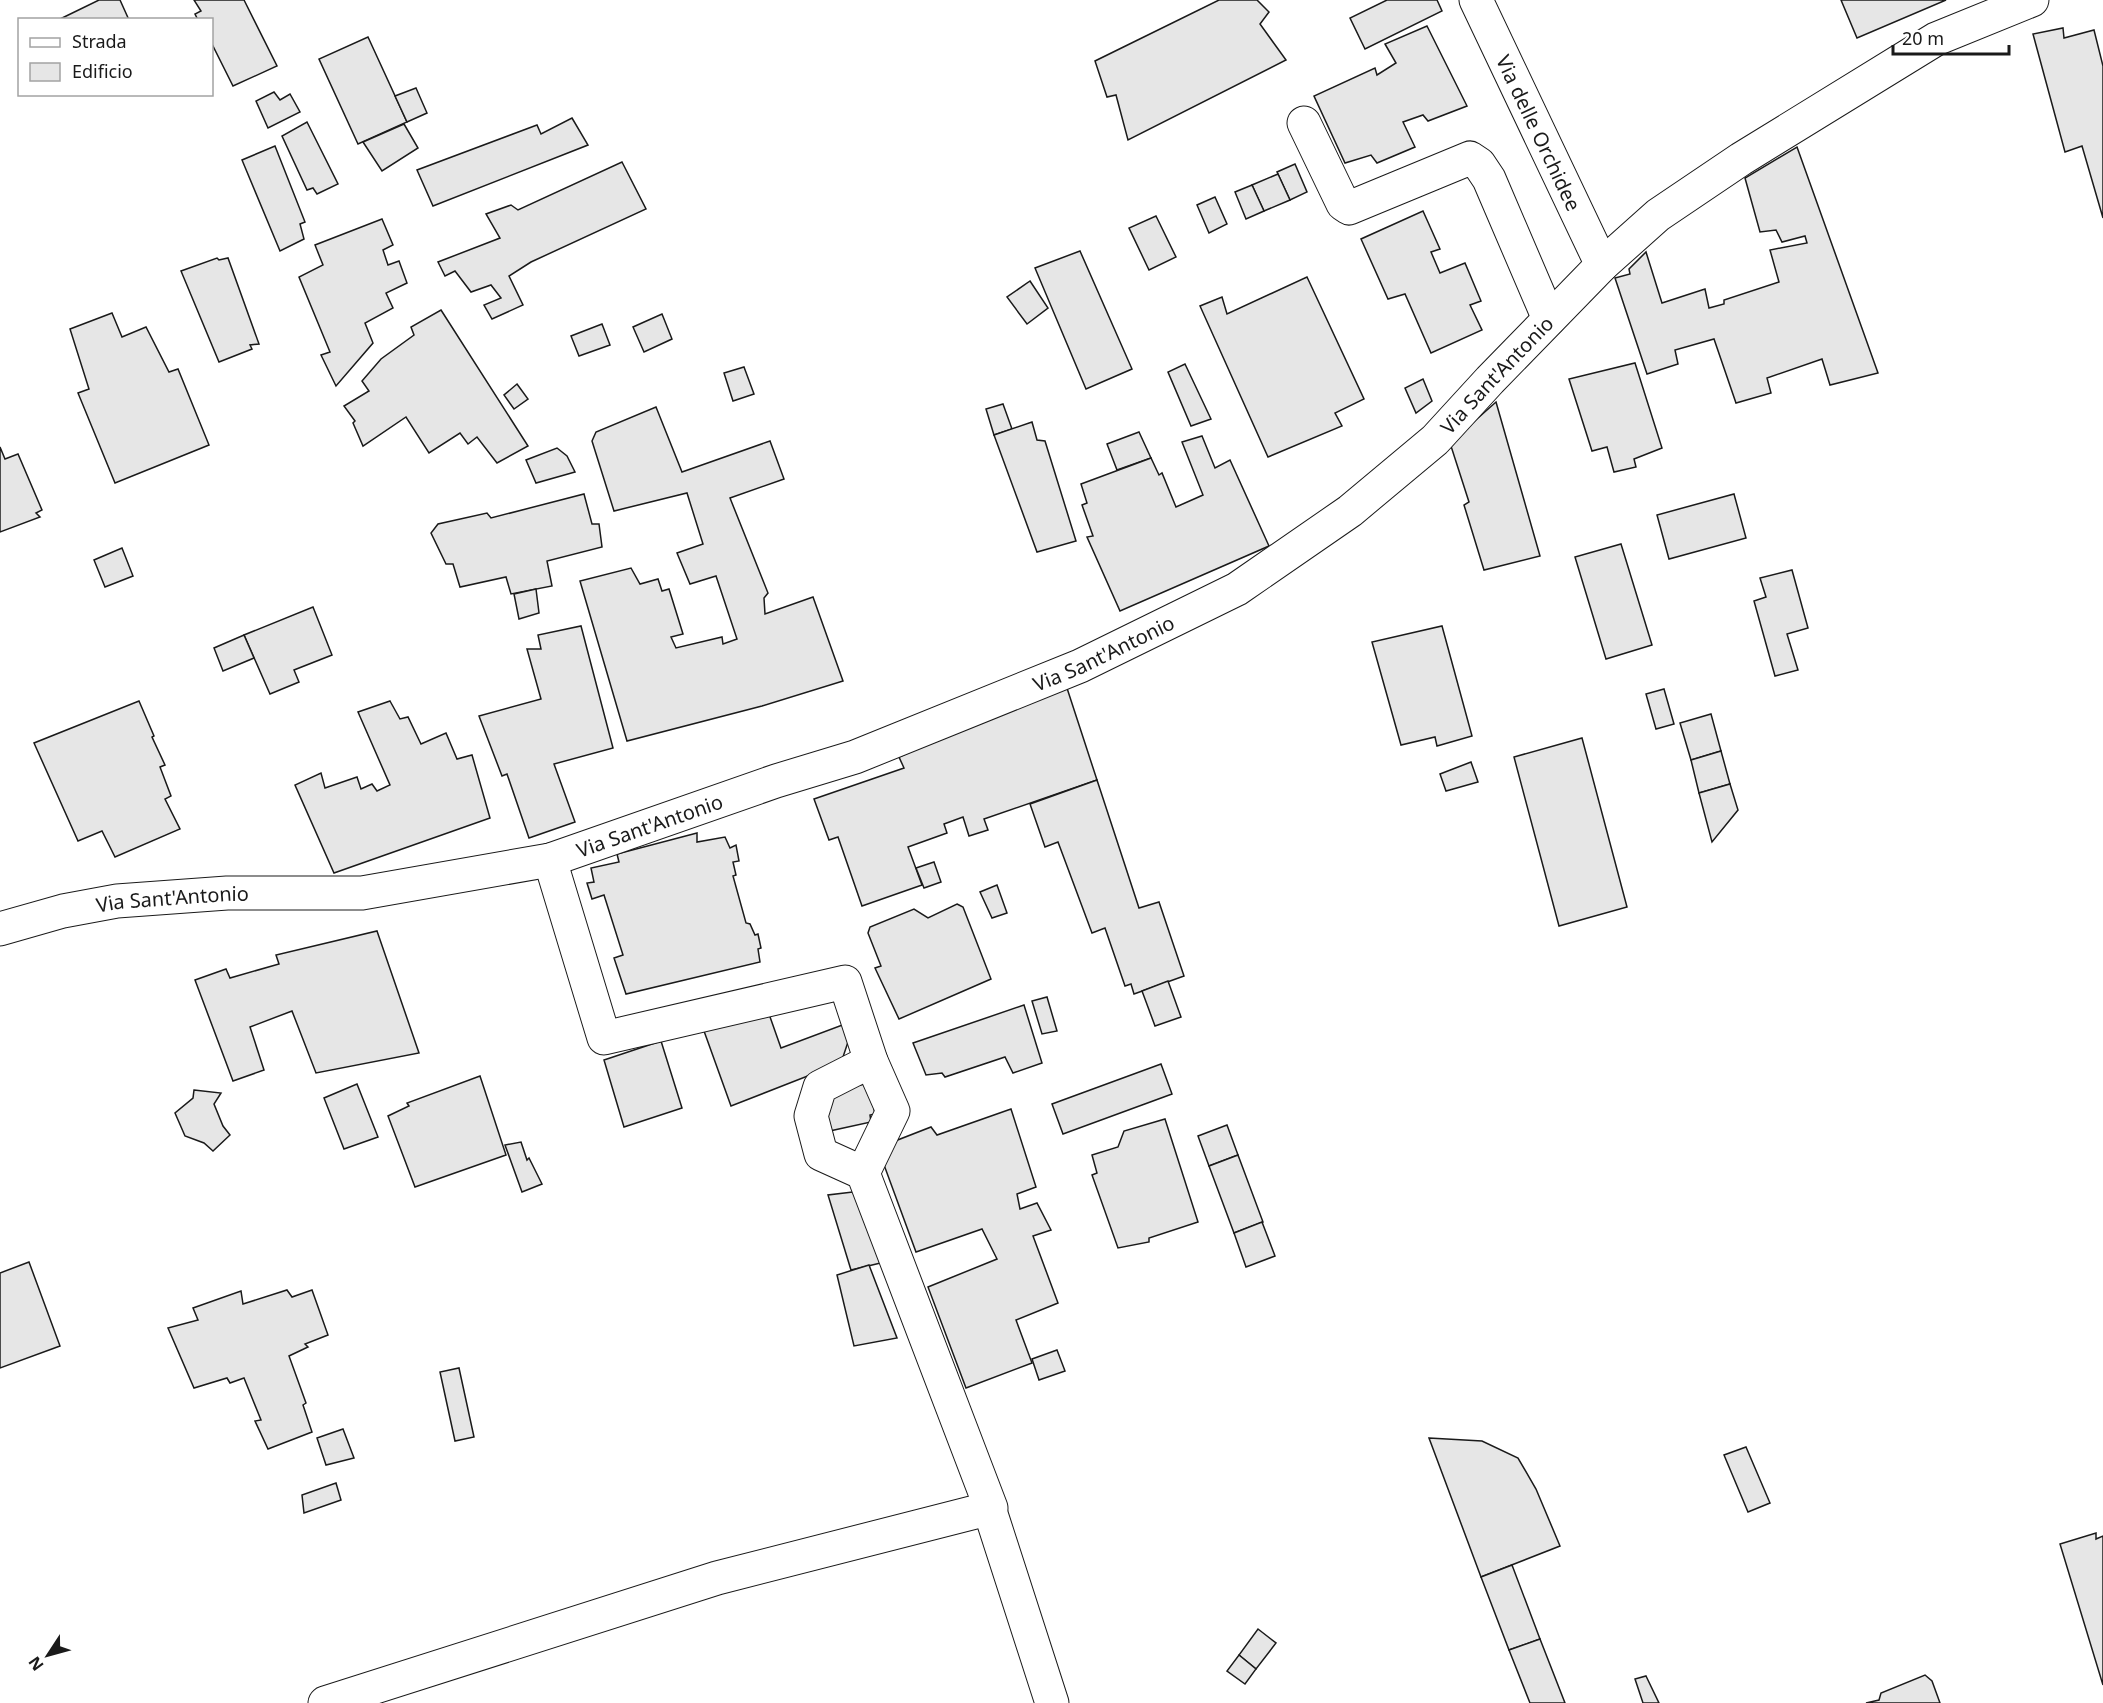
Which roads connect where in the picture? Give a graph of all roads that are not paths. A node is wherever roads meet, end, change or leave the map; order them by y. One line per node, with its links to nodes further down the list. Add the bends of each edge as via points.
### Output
1 (1476, 0): 4 (street, Via delle Orchidee)
2 (2032, 0): 4 (street, Via Sant'Antonio, via 1936,39 1780,135 1658,216)
3 (1304, 123): 5 (street, via 1343,204 1349,208 1470,159 1479,164)
4 (1602, 265): 5 (street, Via Sant'Antonio)
5 (1549, 320): 6 (street, Via Sant'Antonio, via 1435,440 1350,511 1237,589 1080,666 855,757)
6 (550, 860): 7 (street, Via Sant'Antonio, via 362,893 227,893 117,901); 8 (street, via 604,1038 844,982)
7 (0, 929)
8 (871, 1061): 9 (street, via 893,1111); 9 (street, via 820,1087 811,1116 821,1154)
9 (863, 1173): 11 (street, via 991,1508 717,1578)
10 (991, 1514): 12 (street)
11 (325, 1703)
12 (1052, 1703)

